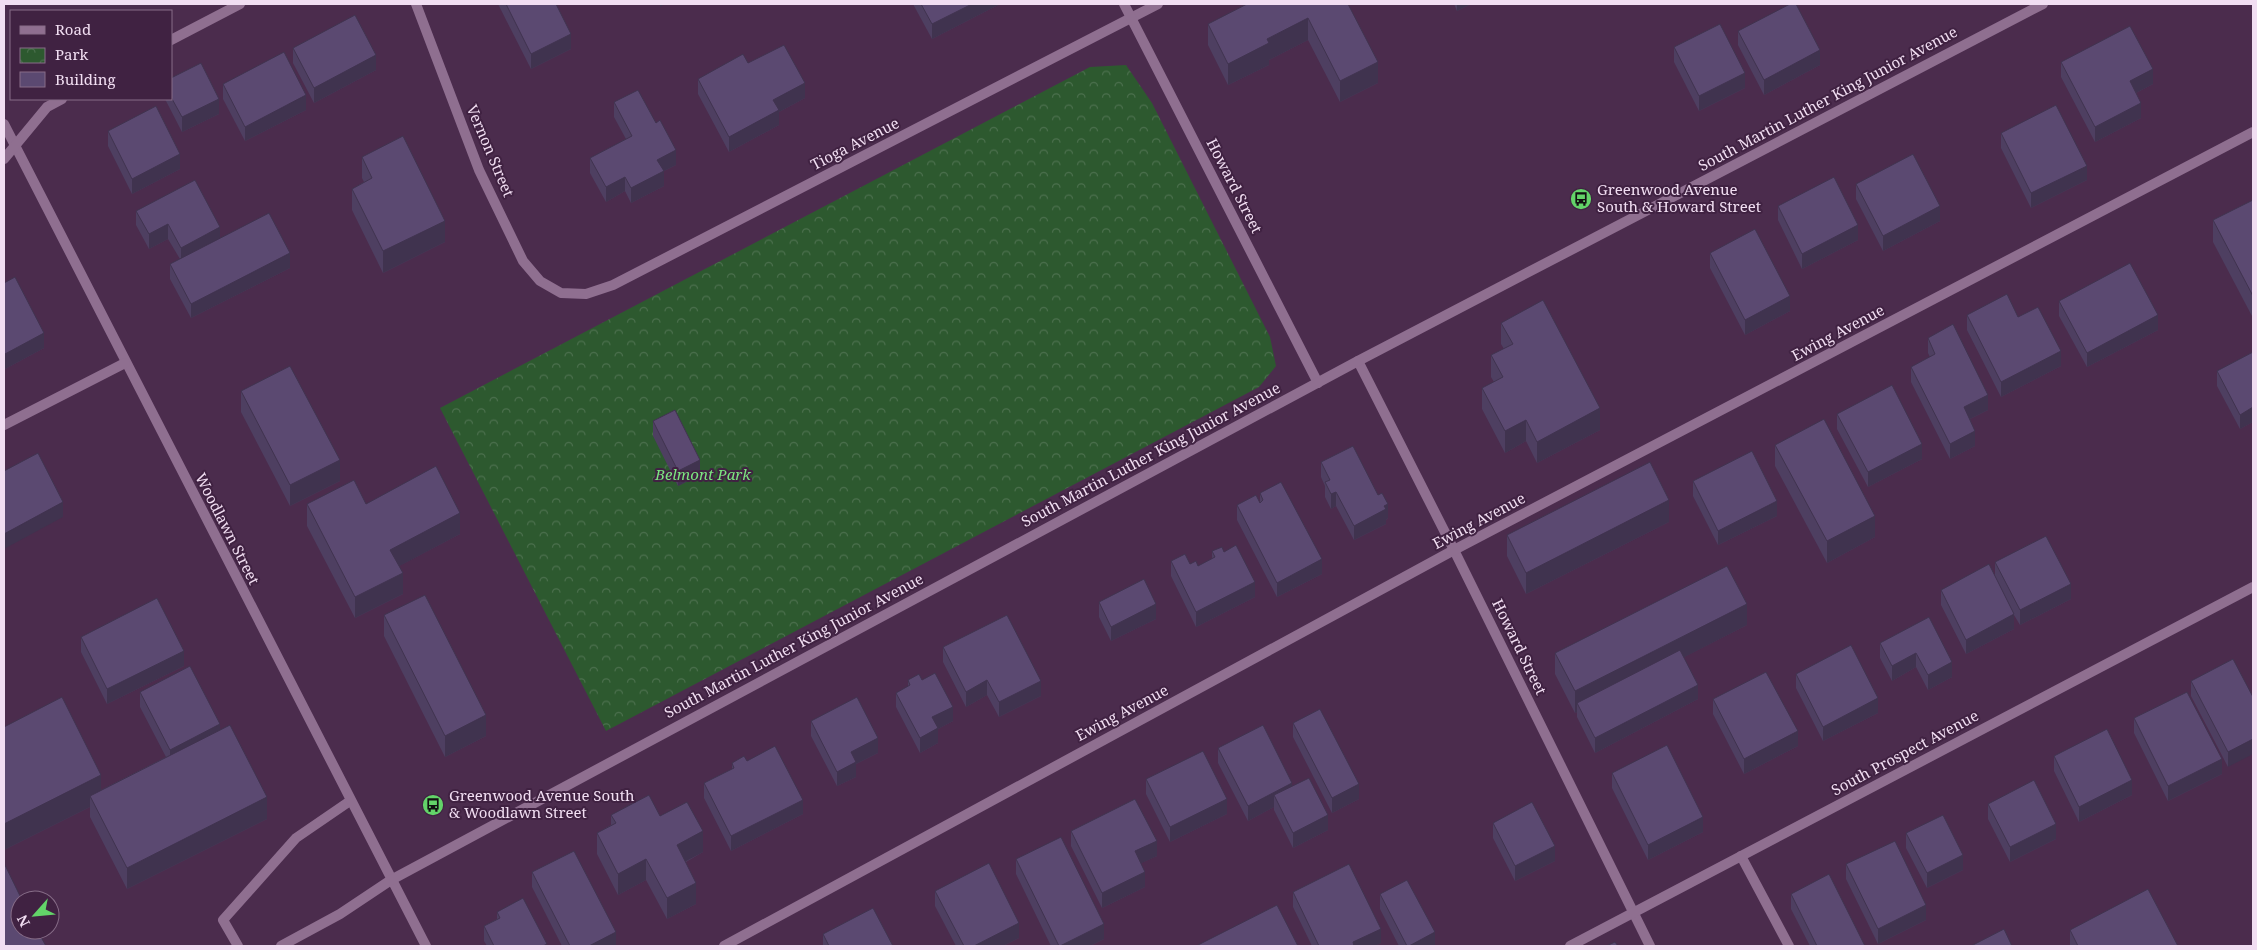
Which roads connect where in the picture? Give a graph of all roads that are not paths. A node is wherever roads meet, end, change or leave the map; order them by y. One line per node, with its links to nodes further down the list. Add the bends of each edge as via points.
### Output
1 (240, 4): 7 (street)
2 (416, 4): 13 (street, Vernon Street, via 479,170 523,261 540,281)
3 (1124, 4): 6 (street, Howard Street)
4 (1158, 4): 6 (street, Tioga Avenue)
5 (2043, 4): 14 (street, South Martin Luther King Junior Avenue)
6 (1131, 18): 13 (street, Tioga Avenue, via 614,286 586,294); 16 (street, Howard Street)
7 (172, 39)
8 (60, 100): 11 (street, via 47,107)
9 (4, 124): 11 (street, Woodlawn Street)
10 (2253, 132): 18 (street, Ewing Avenue)
11 (15, 146): 12 (street); 15 (street, Woodlawn Street)
12 (4, 159)
13 (562, 293)
14 (1358, 361): 16 (street, South Martin Luther King Junior Avenue); 18 (street, Howard Street)
15 (125, 362): 17 (street); 20 (street, Woodlawn Street)
16 (1318, 383): 22 (street, South Martin Luther King Junior Avenue)
17 (4, 425)
18 (1454, 550): 23 (street, Howard Street); 27 (street, Ewing Avenue)
19 (2253, 587): 21 (street, South Prospect Avenue)
20 (350, 802): 22 (street, Woodlawn Street); 24 (street, via 296,838 223,920)
21 (1741, 856): 23 (street, South Prospect Avenue); 30 (street)
22 (391, 880): 25 (street, South Martin Luther King Junior Avenue, via 340,914); 26 (street, Woodlawn Street)
23 (1633, 912): 28 (street, South Prospect Avenue); 29 (street, Howard Street)
24 (238, 946)
25 (281, 946)
26 (426, 946)
27 (724, 946)
28 (1570, 946)
29 (1650, 946)
30 (1788, 946)

